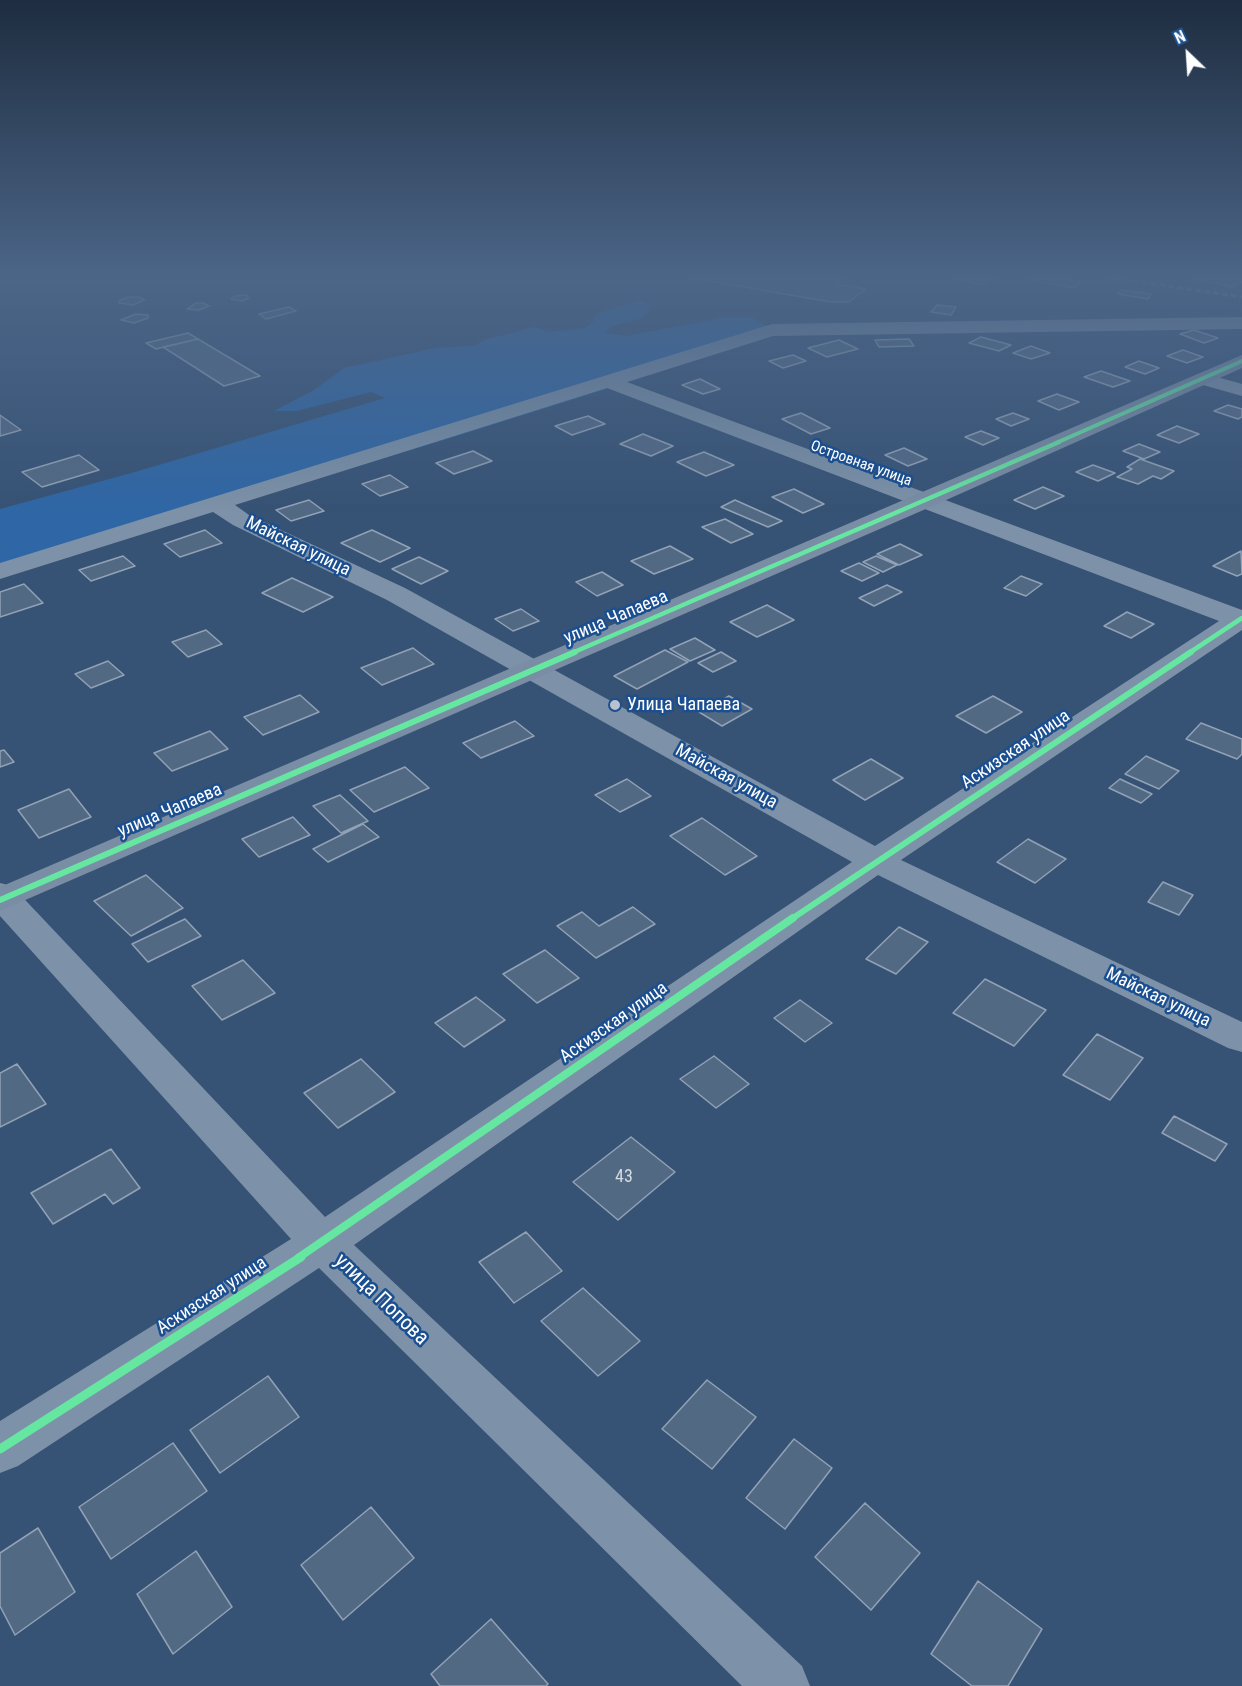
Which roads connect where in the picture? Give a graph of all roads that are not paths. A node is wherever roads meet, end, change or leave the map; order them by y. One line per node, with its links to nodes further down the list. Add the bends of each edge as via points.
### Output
1 (688, 356): 4 (street)
2 (1242, 361): 3 (street, улица Чапаева)
3 (1203, 379): 5 (street); 6 (street, улица Чапаева)
4 (606, 381): 6 (street, Островная улица); 7 (street)
5 (1242, 390)
6 (927, 500): 9 (street, Островная улица); 10 (street, улица Чапаева)
7 (216, 503): 8 (street); 10 (street, Майская улица, via 241,520 396,594)
8 (0, 571)
9 (1241, 620): 11 (street, Аскизская улица)
10 (535, 670): 11 (street, Майская улица); 12 (street, улица Чапаева)
11 (876, 861): 13 (street, Майская улица); 14 (street, Аскизская улица)
12 (1, 898): 14 (street, улица Попова)
13 (1242, 1038)
14 (322, 1244): 15 (street, Аскизская улица); 16 (street, улица Попова)
15 (0, 1449)
16 (782, 1686)

